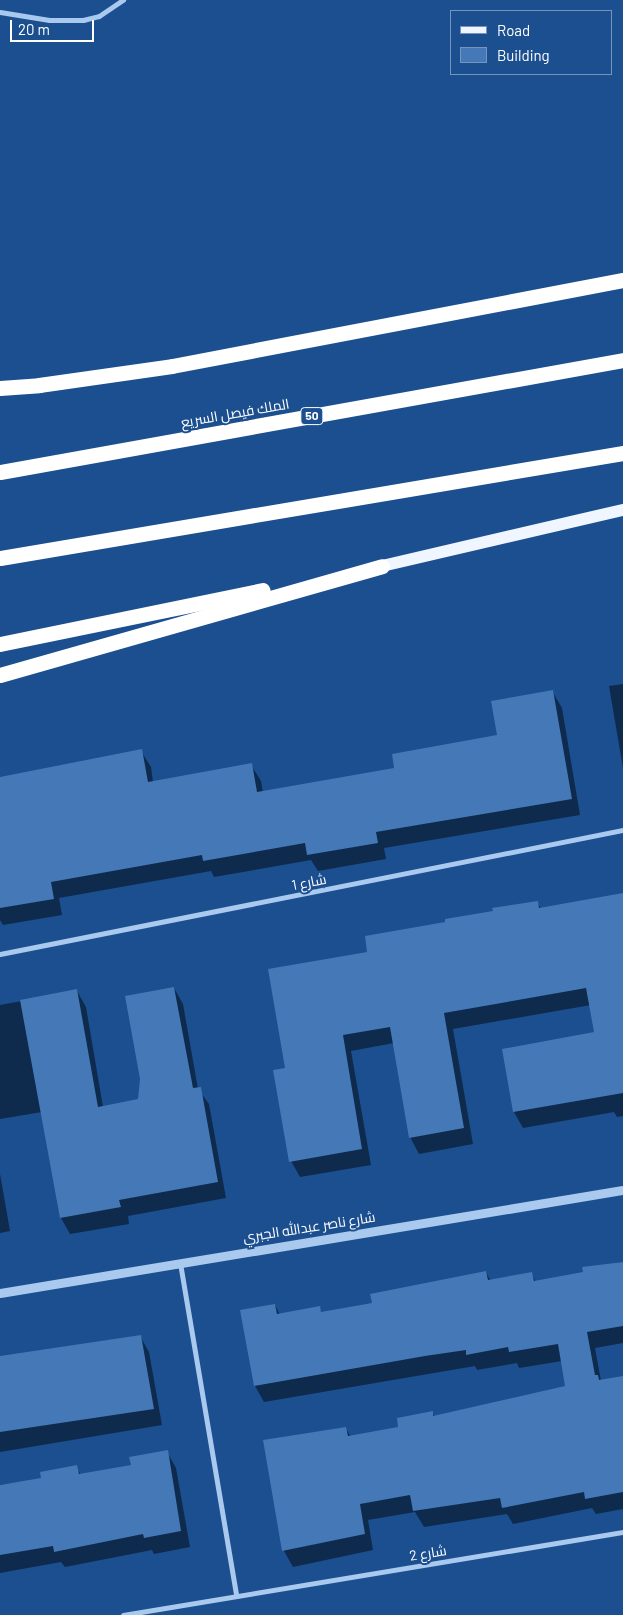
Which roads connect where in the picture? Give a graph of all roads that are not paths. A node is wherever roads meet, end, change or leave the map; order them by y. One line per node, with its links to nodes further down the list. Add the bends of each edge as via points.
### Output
1 (123, 0): 2 (street, via 98,16 83,20 49,20)
2 (0, 12)
3 (623, 280): 5 (highway, via 172,366 39,386)
4 (623, 360): 7 (highway, الملك فيصل السريع / 50)
5 (0, 388)
6 (623, 453): 9 (highway)
7 (0, 472)
8 (623, 510): 10 (main road)
9 (0, 558)
10 (382, 566): 11 (highway); 12 (highway)
11 (0, 644)
12 (0, 674)
13 (623, 830): 14 (street, شارع 1)
14 (0, 954)
15 (623, 1190): 16 (street, شارع ناصر عبدالله الجبري)
16 (180, 1262): 17 (street, شارع ناصر عبدالله الجبري); 19 (street)
17 (0, 1293)
18 (623, 1532): 19 (street, شارع 2)
19 (236, 1595): 20 (street, شارع 2)
20 (123, 1615)

